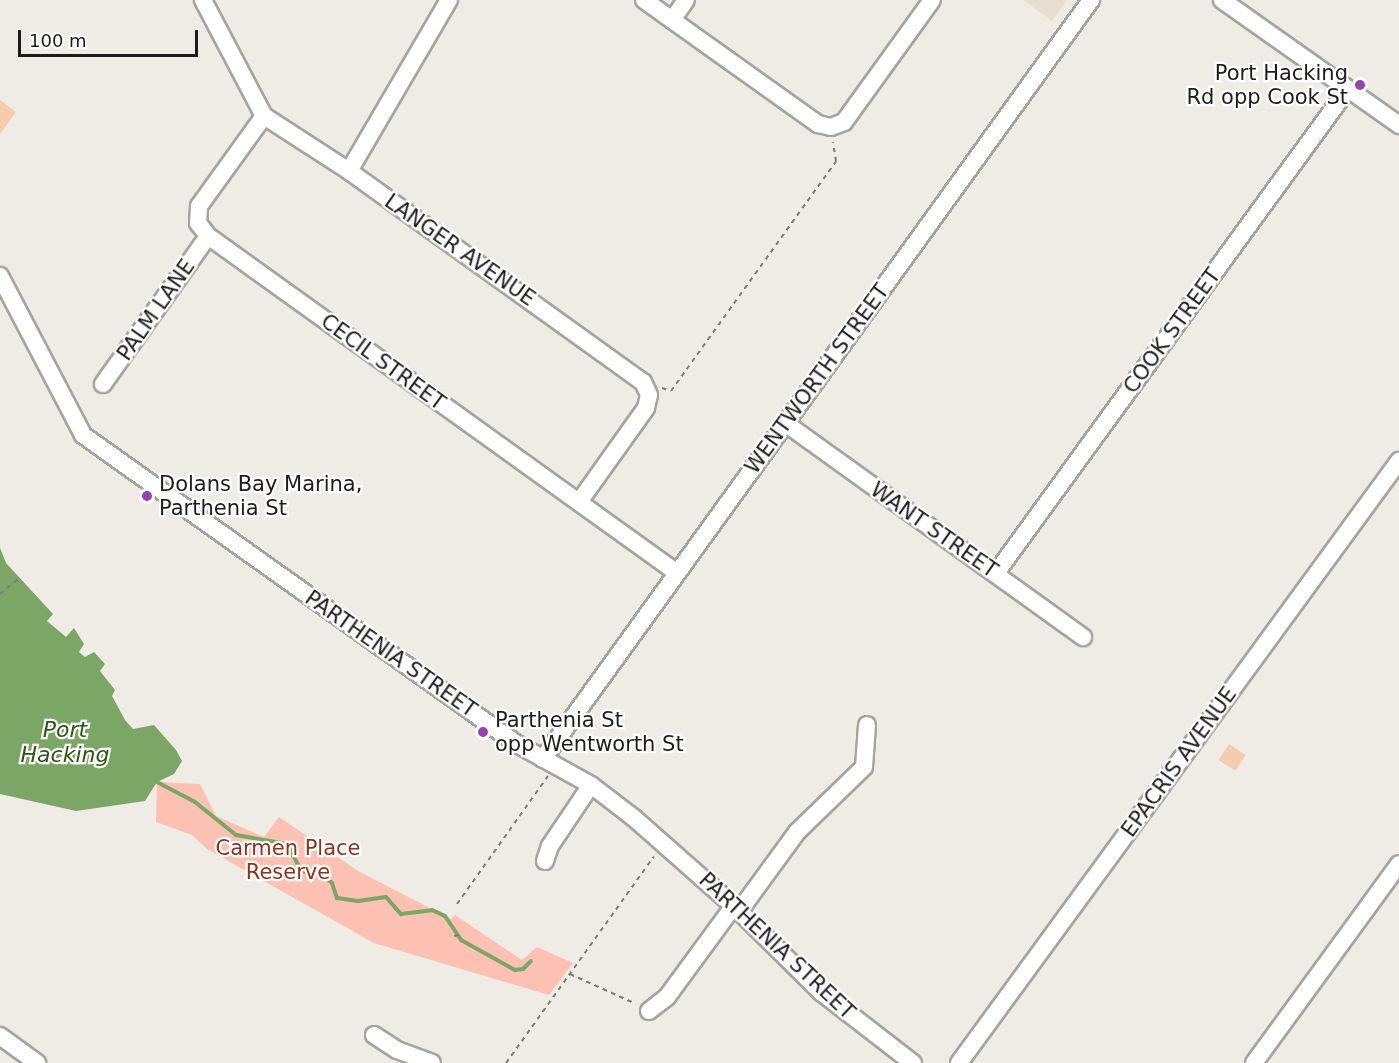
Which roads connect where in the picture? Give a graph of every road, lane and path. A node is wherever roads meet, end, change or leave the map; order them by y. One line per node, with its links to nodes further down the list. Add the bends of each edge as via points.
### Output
1 (204, 0): 10 (street, LANGER AVENUE)
2 (449, 0): 13 (street)
3 (644, 0): 8 (street)
4 (686, 0): 8 (street)
5 (932, 0): 12 (street, via 844,122)
6 (1091, 0): 18 (street, WENTWORTH STREET)
7 (1222, 0): 9 (street)
8 (672, 20): 12 (street, via 818,124)
9 (1347, 90): 11 (street); 22 (street, COOK STREET)
10 (264, 116): 13 (street, LANGER AVENUE); 14 (street, via 199,206 198,223)
11 (1399, 125)
12 (831, 127): 16 (path, via 836,161 672,391)
13 (349, 171): 16 (street, LANGER AVENUE)
14 (208, 236): 17 (street, PALM LANE); 20 (street, CECIL STREET)
15 (0, 276): 27 (street, PARTHENIA STREET, via 83,435)
16 (643, 382): 20 (street, via 649,394 646,408)
17 (103, 384)
18 (785, 423): 21 (street, WENTWORTH STREET); 22 (street, WANT STREET)
19 (1399, 461): 44 (street, EPACRIS AVENUE)
20 (579, 502): 21 (street, CECIL STREET)
21 (676, 572): 27 (street, WENTWORTH STREET)
22 (996, 573): 25 (street, WANT STREET)
23 (19, 578): 24 (path)
24 (0, 594)
25 (1083, 637)
26 (867, 725): 33 (street, via 864,767 797,832 743,906)
27 (549, 763): 28 (street, PARTHENIA STREET); 32 (path)
28 (591, 785): 29 (street, PARTHENIA STREET); 30 (street, via 550,846)
29 (665, 842): 33 (street, PARTHENIA STREET); 36 (path)
30 (545, 861)
31 (1399, 864): 45 (street)
32 (457, 904)
33 (736, 908): 37 (street, via 667,997); 43 (street, PARTHENIA STREET, via 821,992)
34 (462, 934): 35 (path)
35 (453, 936)
36 (570, 974): 37 (path); 42 (path)
37 (649, 1011)
38 (374, 1035): 41 (street, via 397,1050)
39 (0, 1037): 40 (street)
40 (37, 1063)
41 (432, 1063)
42 (506, 1063)
43 (913, 1063)
44 (960, 1063)
45 (1254, 1063)

